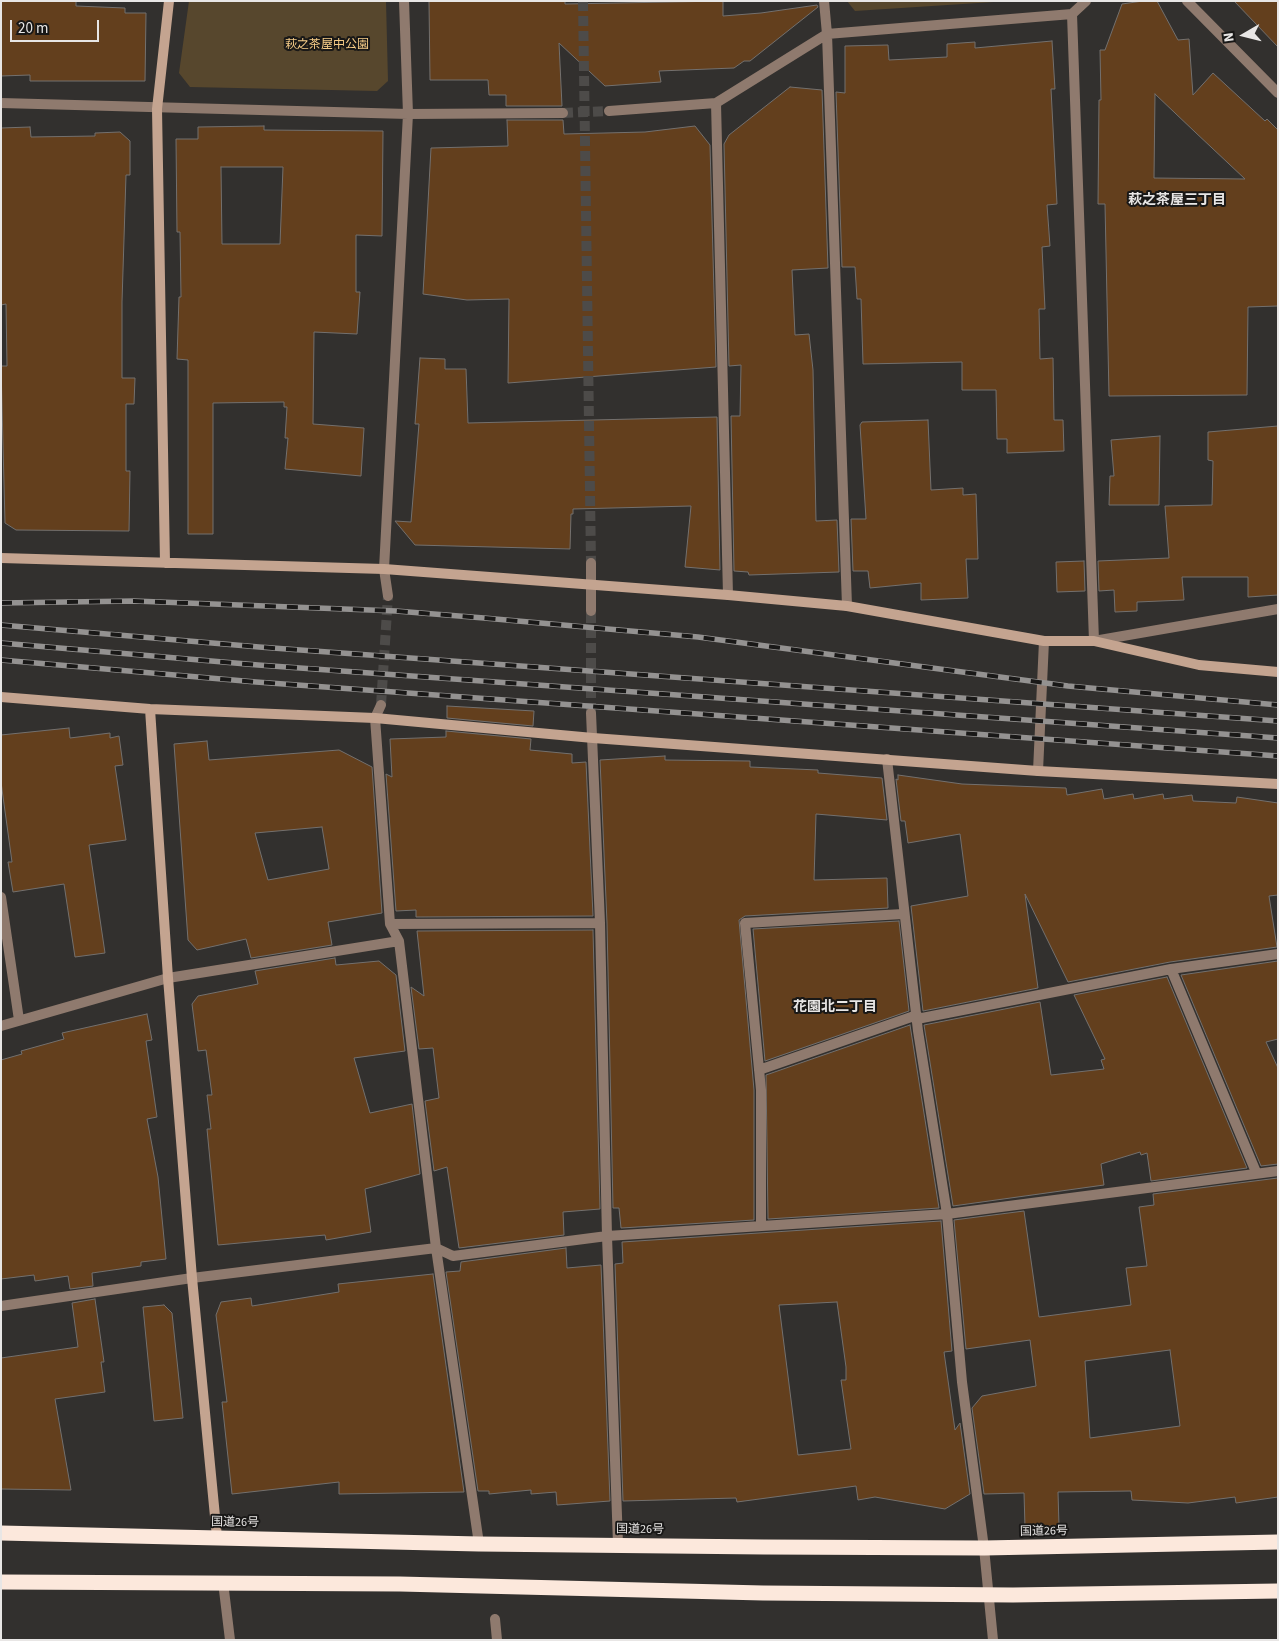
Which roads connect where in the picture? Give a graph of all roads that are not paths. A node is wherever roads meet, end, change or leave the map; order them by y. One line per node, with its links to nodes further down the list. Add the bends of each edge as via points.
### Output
1 (169, 1): 11 (street)
2 (404, 1): 14 (street)
3 (824, 1): 7 (street)
4 (1086, 1): 6 (street)
5 (1187, 1): 8 (street)
6 (1072, 14): 7 (street); 26 (street)
7 (828, 34): 9 (street); 22 (street)
8 (1278, 93)
9 (716, 102): 12 (street); 20 (street)
10 (1, 103): 11 (street)
11 (158, 109): 14 (street); 16 (street)
12 (609, 111)
13 (563, 113): 14 (street)
14 (408, 114): 18 (street)
15 (1, 558): 16 (street)
16 (165, 563): 18 (street)
17 (591, 563): 19 (street)
18 (384, 569): 19 (street); 21 (street)
19 (591, 584): 20 (street); 24 (street)
20 (728, 594): 22 (street)
21 (388, 596)
22 (847, 606): 25 (street)
23 (1278, 609): 26 (street)
24 (591, 611)
25 (1044, 641): 26 (street); 35 (street)
26 (1094, 641): 27 (street, via 1199,665)
27 (1278, 672)
28 (1, 697): 30 (street)
29 (381, 704): 32 (street)
30 (150, 709): 32 (street); 44 (street)
31 (591, 713): 33 (street)
32 (375, 718): 33 (street); 40 (street)
33 (593, 738): 34 (street); 39 (street)
34 (887, 759): 35 (street); 38 (street)
35 (1038, 771): 36 (street)
36 (1278, 784)
37 (1, 897): 46 (street)
38 (903, 914): 45 (street); 48 (street, via 745,923)
39 (600, 923): 40 (street); 53 (street)
40 (390, 924): 41 (street)
41 (399, 941): 44 (street); 54 (street)
42 (1278, 954): 43 (street)
43 (1171, 969): 45 (street); 50 (street)
44 (168, 978): 46 (street); 55 (street)
45 (917, 1017): 48 (street); 51 (street)
46 (19, 1020): 47 (street)
47 (1, 1026)
48 (759, 1070): 52 (street)
49 (1278, 1171): 50 (street)
50 (1256, 1172): 51 (street)
51 (947, 1214): 52 (street); 62 (street, via 962,1382)
52 (762, 1226): 53 (street)
53 (607, 1236): 54 (street, via 453,1256); 61 (street)
54 (436, 1248): 55 (street); 60 (street)
55 (192, 1278): 56 (street); 58 (street)
56 (1, 1306)
57 (1, 1533): 58 (highway, 国道26号)
58 (217, 1537): 60 (highway, 国道26号)
59 (1278, 1542): 62 (highway, 国道26号)
60 (479, 1544): 61 (highway, 国道26号)
61 (618, 1544): 62 (highway, 国道26号)
62 (984, 1548): 66 (street)
63 (1, 1582): 64 (highway)
64 (223, 1582): 66 (highway, via 753,1593); 68 (street)
65 (1278, 1591): 66 (highway)
66 (988, 1594): 70 (street)
67 (495, 1619): 69 (street)
68 (230, 1640)
69 (498, 1640)
70 (992, 1640)

